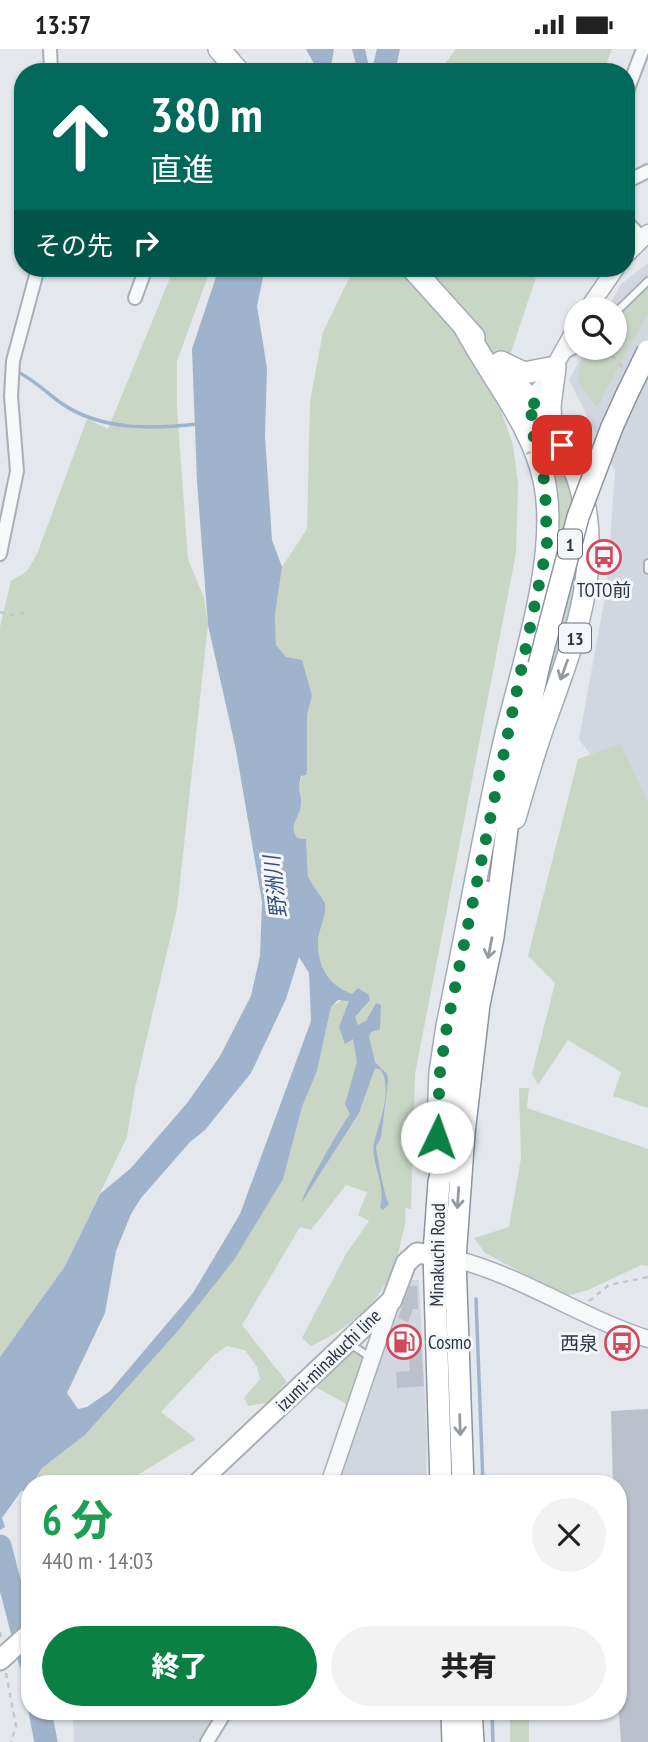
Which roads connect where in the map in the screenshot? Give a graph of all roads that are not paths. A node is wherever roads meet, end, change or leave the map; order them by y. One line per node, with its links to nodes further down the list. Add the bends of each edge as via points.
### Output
1 (643, 49): 2 (street)
2 (635, 70)
3 (35, 277): 16 (street)
4 (143, 277): 9 (street)
5 (420, 277): 11 (main road, 13)
6 (610, 277): 8 (street)
7 (648, 281): 10 (lane)
8 (596, 297)
9 (135, 298)
10 (627, 301)
11 (464, 326): 17 (main road, 13); 17 (main road, 13, via 478,353)
12 (564, 351): 15 (street)
13 (648, 351): 24 (main road, Minakuchi Road / 1, bridge, via 612,427 578,517)
14 (564, 358): 15 (lane)
15 (558, 362): 17 (main road); 18 (street); 19 (main road)
16 (9, 366): 21 (street, via 18,471)
17 (509, 379): 18 (main road, 13); 20 (main road, 13)
18 (531, 399): 19 (main road, 13); 20 (main road, 13)
19 (551, 429): 25 (main road, 13, one-way to 25, via 578,479 589,532 588,581 579,626 527,776)
20 (531, 451): 26 (main road, 13, via 545,484 547,546 447,1026 440,1072)
21 (0, 554)
22 (648, 563): 23 (lane)
23 (648, 571)
24 (513, 783): 25 (main road, Minakuchi Road / 1); 26 (main road, Minakuchi Road / 1, via 506,795 471,959)
25 (500, 880): 27 (main road, Minakuchi Road / 1, one-way to 27)
26 (439, 1182): 27 (main road, Minakuchi Road / 1)
27 (444, 1256): 28 (main road, izumi-minakuchi line, via 417,1253 406,1263); 29 (street, via 478,1265); 34 (main road, Minakuchi Road / 1); 35 (main road, Minakuchi Road / 1, one-way to 35)
28 (392, 1300): 30 (main road, izumi-minakuchi line); 31 (street)
29 (648, 1339)
30 (343, 1345): 31 (lane); 32 (main road, izumi-minakuchi line)
31 (371, 1358): 33 (street)
32 (206, 1475)
33 (332, 1475)
34 (442, 1475)
35 (462, 1475)
36 (21, 1641): 37 (main road)
37 (3, 1657)
38 (220, 1720): 41 (street)
39 (452, 1720): 42 (main road)
40 (472, 1720): 43 (main road)
41 (207, 1742)
42 (453, 1742)
43 (473, 1742)

